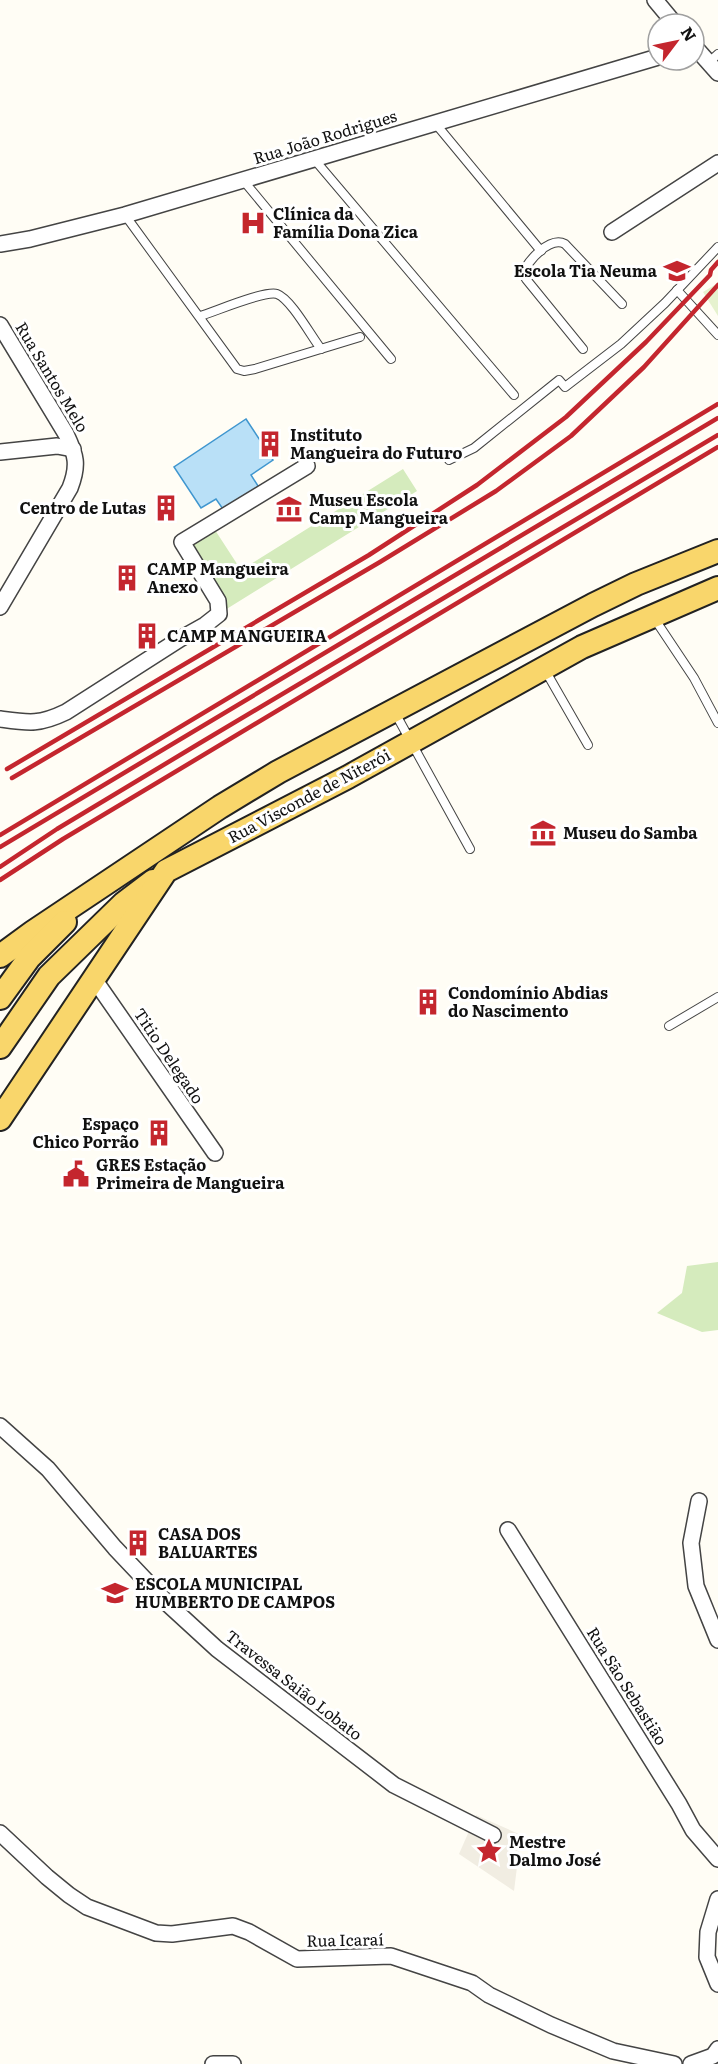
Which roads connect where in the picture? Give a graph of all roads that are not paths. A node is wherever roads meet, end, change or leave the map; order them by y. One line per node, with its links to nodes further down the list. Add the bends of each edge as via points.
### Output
1 (655, 0): 2 (street)
2 (665, 12)
3 (646, 61): 4 (street, Rua João Rodrigues)
4 (435, 123): 5 (street, Rua João Rodrigues); 12 (lane)
5 (314, 159): 7 (street, Rua João Rodrigues); 22 (lane)
6 (718, 162): 9 (street)
7 (243, 180): 8 (street, Rua João Rodrigues); 21 (lane)
8 (125, 215): 10 (street, Rua João Rodrigues); 15 (lane)
9 (612, 232)
10 (0, 244)
11 (718, 247): 13 (lane)
12 (541, 251): 14 (lane, via 553,242 565,244); 19 (lane, via 523,274)
13 (677, 290): 17 (lane); 25 (lane, via 602,359 564,387 559,380 474,448)
14 (622, 304)
15 (200, 316): 20 (lane, via 264,294 277,294); 20 (lane, via 237,369 244,371)
16 (0, 325): 23 (street, Rua Santos Melo)
17 (718, 335)
18 (360, 337): 20 (lane)
19 (583, 348)
20 (321, 349)
21 (392, 359)
22 (514, 395)
23 (73, 450): 24 (street, via 57,446); 31 (street, Rua Santos Melo, via 76,473 70,488)
24 (0, 452)
25 (448, 460)
26 (307, 466): 36 (street, via 182,542 218,601 219,614 66,712 47,721)
27 (718, 551): 28 (main road, Rua Visconde de Niterói)
28 (636, 584): 30 (main road, Rua Visconde de Niterói); 32 (main road)
29 (718, 588): 32 (main road, Rua Visconde de Niterói)
30 (593, 605): 33 (main road); 35 (main road, Rua Visconde de Niterói)
31 (0, 607)
32 (653, 616): 33 (main road, Rua Visconde de Niterói); 37 (lane)
33 (604, 638): 34 (main road, Rua Visconde de Niterói)
34 (544, 668): 38 (main road, Rua Visconde de Niterói); 39 (lane)
35 (393, 710): 38 (lane); 42 (main road, Rua Visconde de Niterói, via 220,807)
36 (0, 719)
37 (718, 723)
38 (411, 741): 40 (lane); 41 (main road, Rua Visconde de Niterói)
39 (588, 745)
40 (470, 849)
41 (166, 871): 44 (main road, Rua Visconde de Niterói); 48 (main road, via 124,903 49,976)
42 (95, 890): 43 (main road, Rua Visconde de Niterói); 46 (main road, via 29,958)
43 (0, 956)
44 (94, 979): 49 (main road, Rua Visconde de Niterói); 50 (street, Titio Delegado)
45 (718, 997): 47 (lane)
46 (0, 998)
47 (669, 1026)
48 (0, 1047)
49 (0, 1119)
50 (215, 1153)
51 (0, 1426): 56 (street, Travessa Saião Lobato, via 48,1469 114,1548 169,1605 218,1649 394,1785)
52 (699, 1502): 54 (street, via 691,1543 696,1586)
53 (508, 1530): 57 (street, Rua São Sebastião, via 693,1830)
54 (718, 1640)
55 (0, 1833): 63 (street, Rua Icaraí, via 46,1877 87,1907 156,1934 233,1926 297,1959 391,1956 472,1983 551,2025 614,2051)
56 (493, 1835)
57 (718, 1860)
58 (718, 1899): 59 (street, via 708,1932 707,1957)
59 (718, 1984)
60 (718, 2049): 64 (street, via 712,2056)
61 (213, 2064): 62 (street)
62 (233, 2064)
63 (675, 2064)
64 (691, 2064)

